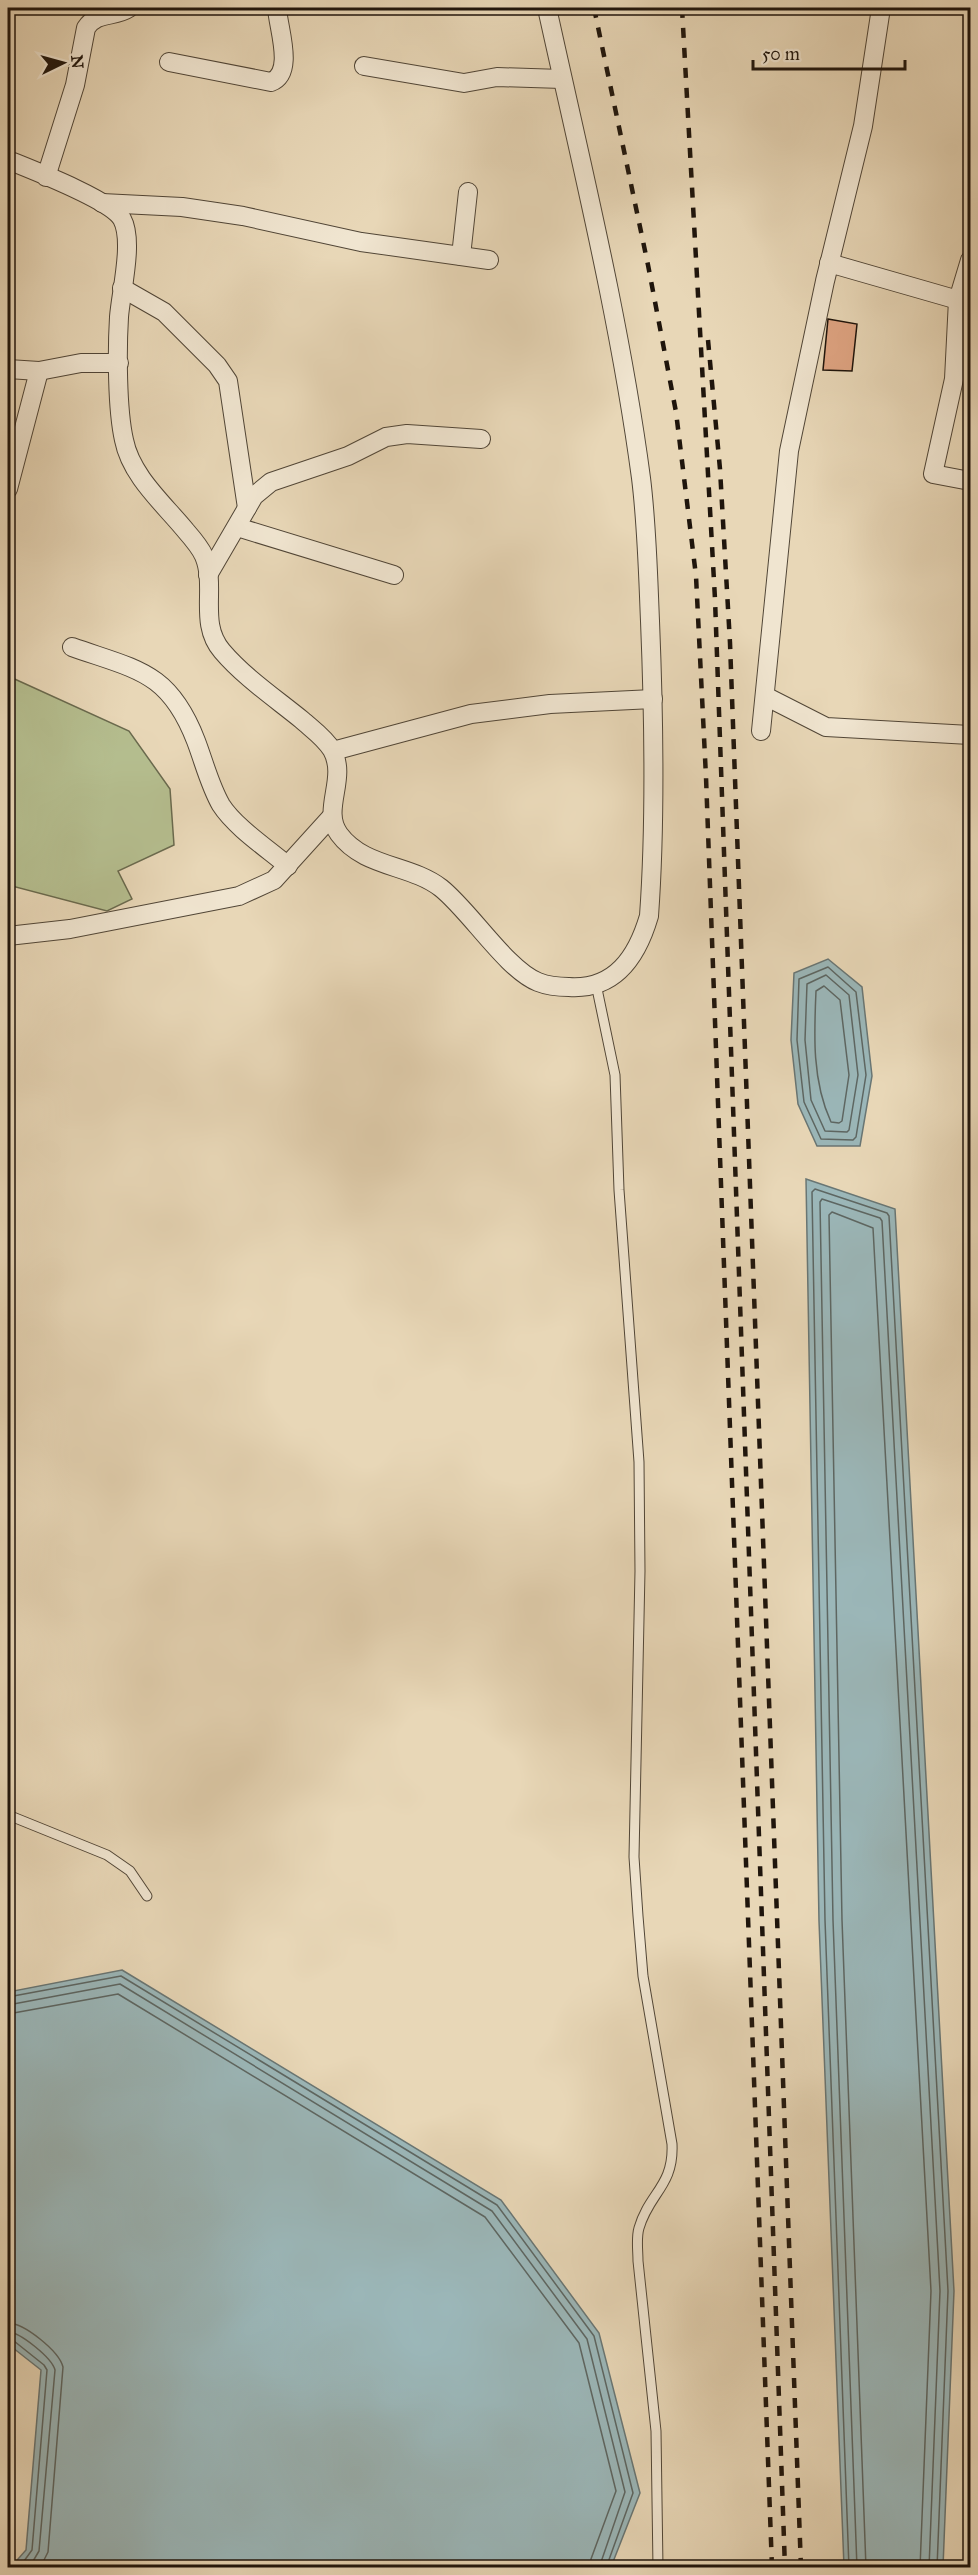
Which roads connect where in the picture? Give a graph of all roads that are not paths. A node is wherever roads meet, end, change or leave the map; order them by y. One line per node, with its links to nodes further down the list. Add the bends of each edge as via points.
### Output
1 (129, 8): 9 (street, via 98,16 86,28 75,85)
2 (277, 8): 5 (street, via 284,61 278,79 271,82)
3 (547, 8): 7 (street)
4 (881, 8): 15 (street, via 863,126)
5 (169, 62)
6 (364, 66): 7 (street, via 464,83 497,77)
7 (562, 79): 31 (street, via 617,338 641,479)
8 (8, 160): 9 (street)
9 (46, 177): 11 (street)
10 (468, 192): 12 (street)
11 (102, 203): 12 (street, via 182,207 243,216 361,242); 16 (street, via 119,214 126,232)
12 (461, 256): 13 (street)
13 (489, 260)
14 (970, 260): 17 (street)
15 (830, 263): 17 (street); 30 (street, via 789,451)
16 (122, 288): 18 (street); 25 (street, via 159,307 174,320 228,381)
17 (958, 300): 21 (street)
18 (119, 363): 20 (street, via 81,363); 27 (street, via 121,425 130,460 201,549)
19 (8, 369): 20 (street)
20 (39, 371): 24 (street)
21 (962, 382): 23 (street, via 933,474)
22 (481, 439): 25 (street, via 386,437 348,456 271,482 261,488)
23 (970, 481)
24 (8, 489)
25 (247, 508): 26 (street)
26 (237, 527): 27 (street); 28 (street)
27 (208, 575): 34 (street, via 213,639)
28 (394, 575)
29 (72, 647): 36 (street, via 136,670 168,691 190,726 224,810)
30 (765, 696): 32 (street); 33 (street, via 826,727)
31 (653, 699): 34 (street, via 550,704 471,714); 38 (street, via 649,916 627,963 615,975)
32 (761, 731)
33 (970, 735)
34 (333, 751): 35 (street, via 339,773)
35 (332, 816): 36 (street); 38 (street, via 338,831 354,848 442,889 535,982 575,988)
36 (288, 866): 37 (street, via 274,880 239,897 70,929)
37 (8, 936)
38 (596, 984): 41 (lane, via 615,1075 619,1190 639,1462 634,1857 643,1976 673,2160 638,2235 656,2431)
39 (8, 1815): 40 (lane, via 107,1855 130,1871)
40 (147, 1896)
41 (658, 2568)

